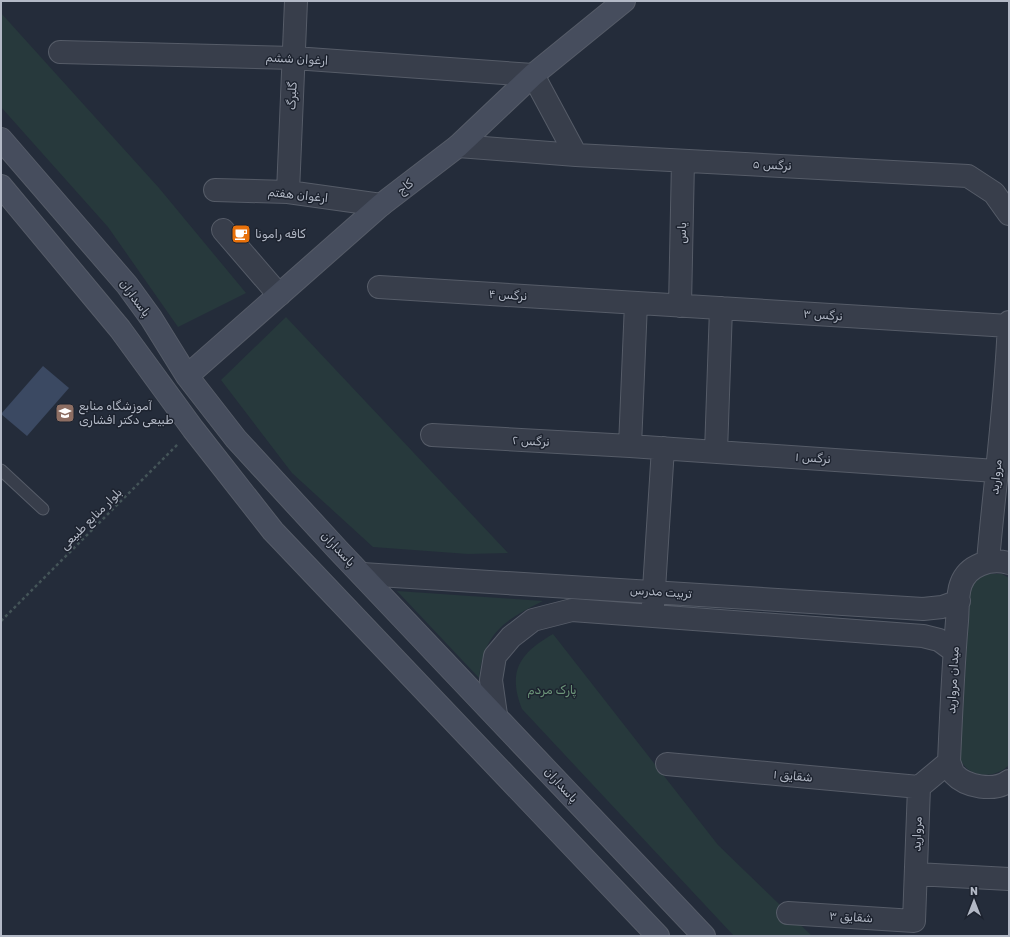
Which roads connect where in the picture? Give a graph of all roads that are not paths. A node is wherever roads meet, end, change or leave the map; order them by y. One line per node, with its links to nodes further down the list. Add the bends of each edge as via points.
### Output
1 (296, 1): 4 (street, گلبرگ)
2 (624, 1): 5 (street, کاج)
3 (60, 52): 4 (street, ارغوان ششم)
4 (294, 58): 5 (street, ارغوان ششم); 12 (street, گلبرگ)
5 (533, 75): 7 (street, کاج); 8 (street)
6 (1, 139): 23 (street, پاسداران, via 127,285)
7 (458, 146): 8 (street, ۵ نرگس); 13 (street, کاج)
8 (576, 155): 9 (street, ۵ نرگس)
9 (683, 161): 14 (street, ۵ نرگس, via 968,176 994,193); 19 (street, یاس)
10 (1, 186): 44 (street, via 120,329 193,429 273,531)
11 (214, 190): 12 (street, ارغوان هفتم)
12 (288, 192): 13 (street, ارغوان هفتم)
13 (381, 205): 17 (street, کاج)
14 (1009, 214)
15 (223, 230): 17 (street)
16 (379, 287): 18 (street, نرگس ۴)
17 (279, 295): 23 (street, کاج)
18 (636, 303): 19 (street, نرگس ۳); 26 (street)
19 (680, 306): 20 (street, نرگس ۳)
20 (721, 308): 22 (street, نرگس ۳); 28 (street)
21 (1009, 322): 22 (street, مروارید)
22 (1009, 326): 24 (street, مروارید)
23 (187, 376): 33 (street, پاسداران, via 236,439)
24 (1007, 405): 30 (street, مروارید)
25 (432, 435): 26 (street, نرگس ۲)
26 (630, 446): 27 (street, نرگس ۱)
27 (664, 448): 28 (street, نرگس ۱); 34 (street)
28 (716, 452): 30 (street, نرگس ۱)
29 (1, 470): 31 (lane)
30 (996, 471): 32 (street, مروارید)
31 (43, 509)
32 (999, 562): 35 (street, میدان مروارید, via 976,566 967,574 960,585)
33 (362, 574): 34 (street, تربیت مدرس); 38 (street, پاسداران)
34 (654, 591): 35 (street, تربیت مدرس, via 923,609 942,607); 36 (street)
35 (959, 601): 37 (street, میدان مروارید)
36 (653, 616): 37 (street, تربیت مدرس, via 923,636 939,640); 38 (street, تربیت مدرس, via 572,610 533,620 511,637 495,656 490,680)
37 (954, 651): 39 (street, میدان مروارید)
38 (496, 715): 43 (street, پاسداران)
39 (949, 762): 41 (street, via 954,773 973,784 995,787); 42 (street)
40 (667, 764): 42 (street, شقایق ۱)
41 (1009, 781)
42 (919, 787): 45 (street, مروارید)
43 (600, 827): 44 (street); 50 (street, پاسداران)
44 (574, 848): 49 (street)
45 (916, 874): 46 (street); 48 (street, مروارید)
46 (1009, 879)
47 (788, 913): 48 (street, شقایق ۳)
48 (914, 921)
49 (658, 936)
50 (704, 936)

